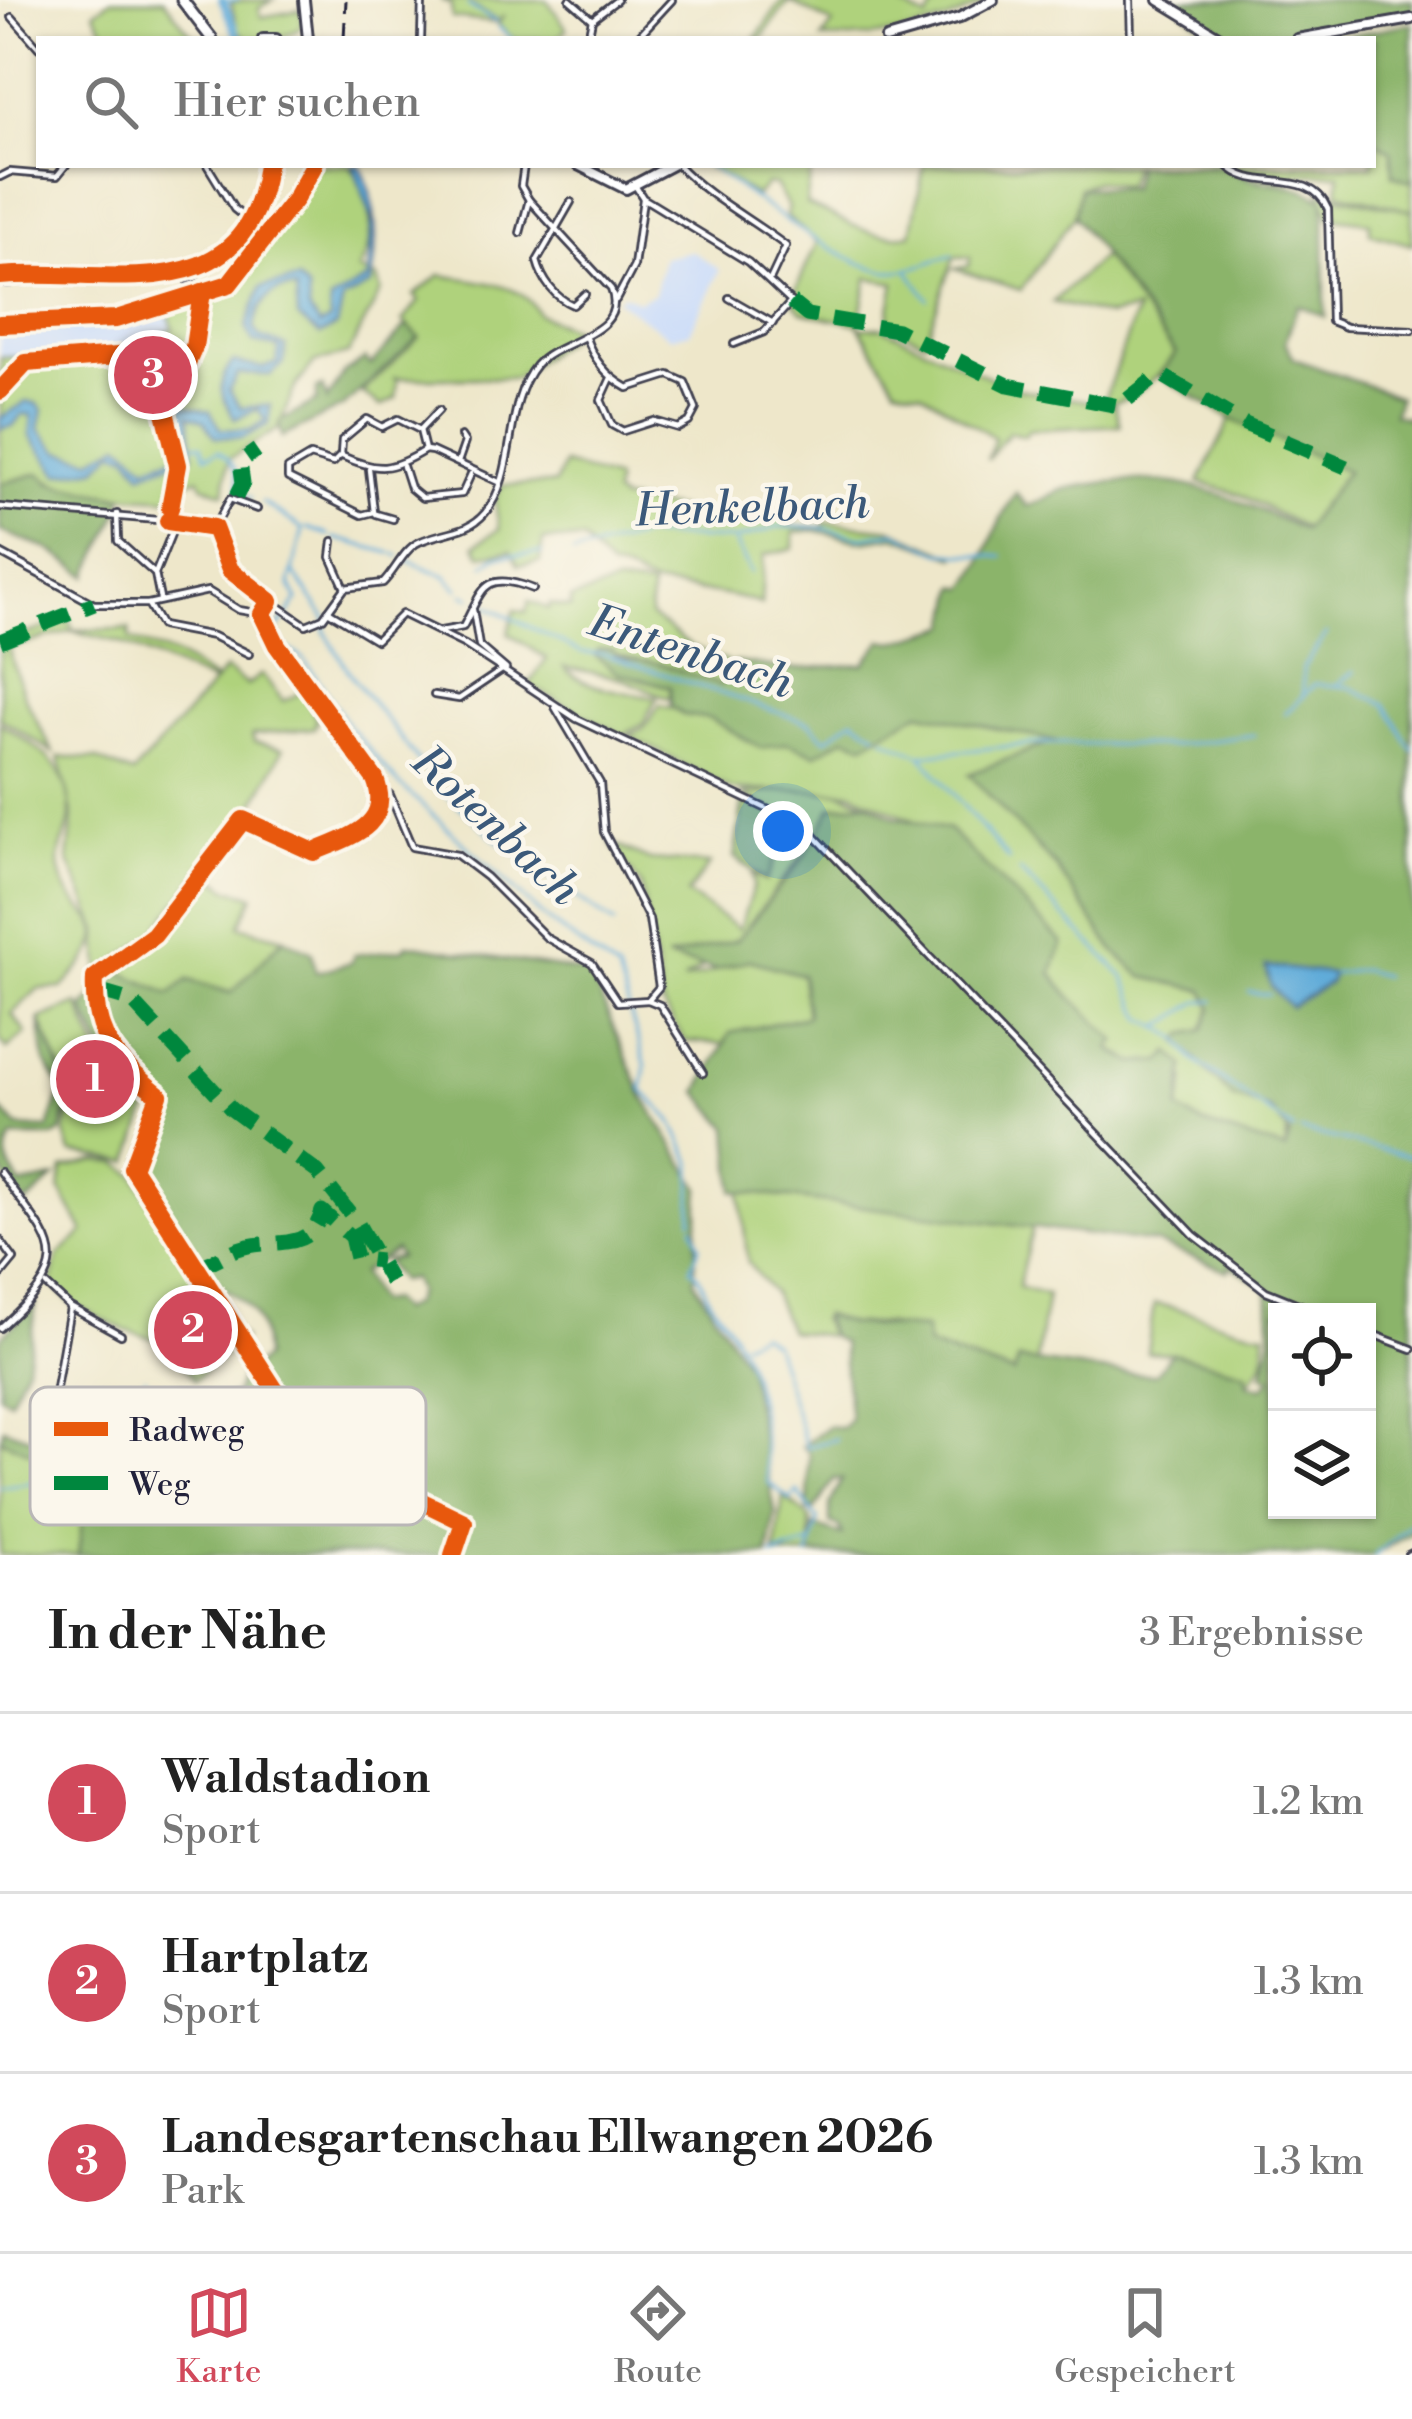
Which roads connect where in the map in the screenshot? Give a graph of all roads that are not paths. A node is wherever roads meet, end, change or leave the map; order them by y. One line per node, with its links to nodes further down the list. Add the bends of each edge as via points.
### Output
1 (182, 0): 13 (main road)
2 (304, 0): 14 (street)
3 (422, 0): 15 (street)
4 (570, 0): 11 (street)
5 (617, 0): 11 (street)
6 (672, 0): 17 (street)
7 (993, 0): 18 (street)
8 (1130, 0): 19 (street)
9 (1159, 0): 20 (street)
10 (12, 16): 22 (street)
11 (592, 19): 16 (street)
12 (1412, 19): 21 (street)
13 (210, 36)
14 (308, 36)
15 (421, 36)
16 (589, 36)
17 (639, 36)
18 (896, 36)
19 (1130, 36)
20 (1218, 36)
21 (1315, 36)
22 (36, 44)
23 (64, 168): 33 (street, via 57,176)
24 (209, 168): 38 (street)
25 (266, 168): 38 (main road)
26 (524, 168): 36 (street)
27 (582, 168): 32 (street)
28 (598, 168): 32 (street)
29 (670, 168): 34 (street)
30 (678, 168): 41 (street, via 786,246)
31 (1231, 168): 50 (street, via 1323,197 1331,321)
32 (594, 176): 34 (street)
33 (0, 177)
34 (636, 187): 35 (street)
35 (643, 198): 41 (street); 47 (street, via 634,266)
36 (529, 200): 39 (street); 40 (street)
37 (571, 202): 39 (street)
38 (249, 220): 42 (main road, via 212,260 162,278)
39 (557, 230): 45 (street, via 537,261 540,275 562,300 573,304); 47 (street)
40 (520, 233)
41 (771, 278): 48 (street, via 790,302)
42 (0, 280): 43 (street)
43 (26, 281)
44 (202, 292): 49 (street, via 94,322)
45 (585, 294)
46 (729, 298): 48 (street)
47 (616, 300): 51 (street, via 605,326)
48 (772, 323): 52 (street)
49 (0, 324)
50 (1412, 330)
51 (585, 336): 53 (street); 63 (street, via 530,374)
52 (734, 344)
53 (610, 379): 53 (street, via 628,388 669,375 685,382 696,409 678,428 654,421 623,431 601,400)
54 (439, 410): 55 (street)
55 (420, 430): 57 (street); 58 (street, via 398,419 382,427 367,419 342,440)
56 (461, 436): 59 (street)
57 (424, 450): 59 (street); 60 (street)
58 (340, 456): 61 (street); 66 (street, via 333,463 310,457 288,469 288,478 349,511)
59 (458, 461): 62 (street)
60 (403, 466): 61 (street); 62 (street, via 422,497 462,494)
61 (369, 469): 66 (street)
62 (471, 474): 63 (street)
63 (499, 482): 74 (street, via 474,523 416,543 383,583)
64 (0, 507): 67 (street)
65 (257, 509): 70 (street, via 230,499)
66 (374, 512): 68 (street)
67 (117, 514): 69 (street); 73 (street, via 118,541)
68 (393, 519)
69 (176, 522): 70 (street); 73 (street)
70 (214, 528): 77 (street, via 230,570)
71 (333, 541): 74 (street)
72 (0, 553): 78 (street, via 94,604)
73 (155, 574): 76 (street)
74 (345, 588): 81 (street)
75 (533, 589): 79 (street, via 502,581 477,593)
76 (160, 601): 78 (street); 80 (street, via 208,591)
77 (270, 601): 80 (street); 81 (street, via 306,625)
78 (148, 604): 85 (street, via 161,626)
79 (473, 609): 82 (street); 83 (street)
80 (262, 614): 91 (street, via 390,795 412,848 457,855 547,938 592,963 628,1005)
81 (326, 615): 84 (street, via 346,617 371,640 402,614)
82 (474, 626): 83 (street); 87 (street, via 479,646)
83 (464, 627): 84 (street)
84 (432, 631): 86 (street)
85 (249, 654)
86 (502, 670): 87 (street); 88 (street, via 467,696)
87 (514, 677): 89 (street)
88 (434, 695)
89 (556, 707): 90 (street, via 600,783 604,832 649,919); 98 (street, via 807,828 1194,1234 1266,1291)
90 (659, 987): 91 (street); 92 (street)
91 (648, 1000): 92 (street)
92 (660, 1005): 93 (street)
93 (704, 1073)
94 (0, 1172): 97 (street, via 51,1246)
95 (0, 1240): 96 (street, via 14,1259)
96 (0, 1276)
97 (46, 1285): 99 (street); 100 (street)
98 (1296, 1303)
99 (70, 1306): 101 (street); 104 (street)
100 (0, 1328)
101 (121, 1335)
102 (1376, 1335): 103 (street)
103 (1412, 1349)
104 (56, 1387)

